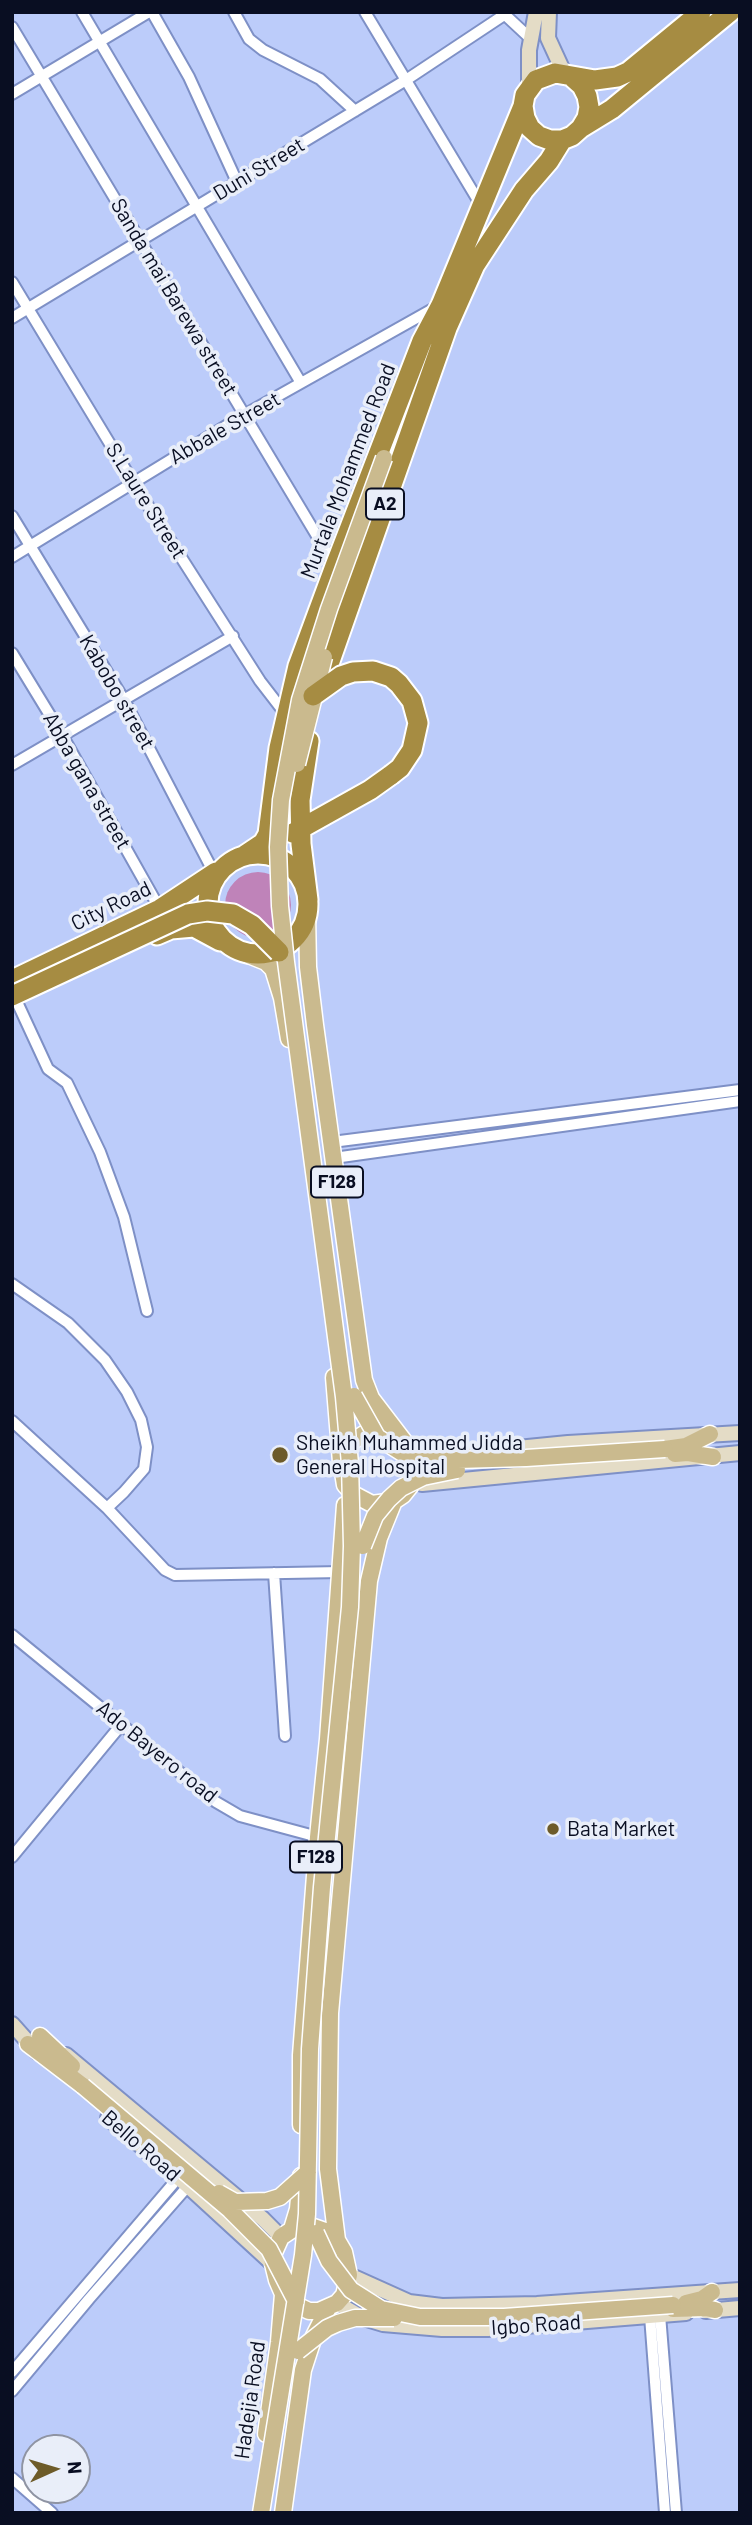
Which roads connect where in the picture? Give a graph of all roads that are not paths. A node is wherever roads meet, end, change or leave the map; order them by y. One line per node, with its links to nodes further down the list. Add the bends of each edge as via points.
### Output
1 (82, 12): 12 (street)
2 (150, 12): 12 (street); 21 (street, via 189,77)
3 (234, 12): 18 (street, via 262,50 320,79)
4 (365, 12): 15 (street)
5 (536, 12): 11 (street)
6 (549, 12): 13 (street, via 548,38)
7 (701, 12): 13 (highway, via 628,72 607,79)
8 (730, 12): 19 (highway, A2, via 612,109)
9 (503, 14): 11 (street); 15 (street, Duni Street)
10 (12, 27): 14 (street, Sanda mai Barewa street)
11 (531, 39): 17 (street)
12 (101, 43): 14 (street); 22 (street)
13 (569, 76): 17 (highway, via 545,75); 19 (highway, via 587,96 587,118)
14 (42, 77): 16 (street); 24 (street, Sanda mai Barewa street)
15 (406, 80): 18 (street, Duni Street); 23 (street)
16 (12, 94)
17 (526, 97): 20 (highway, via 525,118 530,128 550,140); 23 (highway, Murtala Mohammed Road / A2)
18 (355, 111): 21 (street, Duni Street)
19 (581, 128): 20 (highway, A2)
20 (562, 139): 31 (highway, Murtala Mohammed Road / A2, via 475,265)
21 (237, 182): 22 (street, Duni Street)
22 (197, 206): 24 (street, Duni Street); 29 (street)
23 (482, 207): 26 (highway, Murtala Mohammed Road / A2)
24 (140, 241): 27 (street, Duni Street); 32 (street, Sanda mai Barewa street)
25 (12, 282): 27 (street, S.Laure Street)
26 (441, 305): 29 (street, Abbale Street); 30 (highway, Murtala Mohammed Road / A2)
27 (29, 308): 28 (street, Duni Street); 34 (street, S.Laure Street)
28 (12, 318)
29 (301, 383): 32 (street, Abbale Street)
30 (397, 408): 33 (main road); 38 (highway, Murtala Mohammed Road / A2)
31 (417, 412): 33 (main road); 46 (highway, Murtala Mohammed Road / A2, via 319,693 305,759)
32 (244, 415): 34 (street, Abbale Street); 38 (street, Sanda mai Barewa street)
33 (389, 459): 41 (main road, bridge); 53 (main road, bridge, via 310,666 288,757 278,847)
34 (133, 482): 36 (street, Abbale Street); 39 (street, S.Laure Street)
35 (12, 516): 36 (street, Kabobo street)
36 (30, 546): 37 (street, Abbale Street); 42 (street, Kabobo street)
37 (12, 557)
38 (335, 566): 43 (highway, Murtala Mohammed Road / A2, via 298,666)
39 (233, 636): 42 (street); 43 (street, S.Laure Street)
40 (12, 653): 44 (street, Abba gana street)
41 (313, 696): 46 (highway, bridge, via 341,676 373,671 399,684 412,701 418,723 412,751 400,768); 61 (main road, bridge, via 292,801 291,905)
42 (124, 700): 44 (street); 48 (street, Kabobo street)
43 (287, 716): 47 (highway, Murtala Mohammed Road / A2, via 268,834)
44 (62, 735): 45 (street); 50 (street, Abba gana street)
45 (12, 765)
46 (300, 829): 47 (highway); 49 (highway, Murtala Mohammed Road / A2)
47 (252, 854): 48 (highway, A2); 49 (highway, via 274,856 287,863 301,879)
48 (220, 869): 50 (highway, City Road / A2); 52 (highway, via 207,907 218,936)
49 (308, 906): 52 (highway, via 300,932 286,946 267,954); 58 (main road, F128, via 308,967)
50 (160, 909): 51 (street, Abba gana street); 54 (highway, City Road / A2)
51 (171, 929): 52 (highway, via 194,927); 55 (highway)
52 (238, 950): 69 (main road, F128, via 273,969 282,998)
53 (283, 957): 55 (highway, bridge, via 252,925 233,914 188,914); 85 (main road, bridge, via 339,1357 352,1532 350,1607 310,2049)
54 (12, 980)
55 (14, 1000): 60 (street, via 48,1069 67,1083 100,1152 124,1217)
56 (740, 1090): 58 (street)
57 (740, 1101): 58 (street)
58 (333, 1150): 65 (main road, F128, via 364,1380)
59 (12, 1284): 73 (street, via 68,1324 105,1360 141,1420 147,1447 144,1469)
60 (147, 1311)
61 (354, 1396): 66 (main road, bridge, via 377,1437 424,1461); 74 (main road, bridge)
62 (12, 1421): 73 (street)
63 (740, 1433): 64 (street)
64 (710, 1434): 65 (street, via 457,1454); 66 (main road)
65 (406, 1444): 69 (main road, via 391,1433 364,1434 345,1452); 71 (main road, via 415,1470)
66 (665, 1452): 68 (main road); 74 (main road, bridge, via 449,1470 423,1477 389,1499 368,1529)
67 (740, 1453): 68 (street)
68 (713, 1457): 71 (street)
69 (342, 1466): 70 (main road, F128)
70 (345, 1485): 72 (main road, via 362,1501); 75 (main road, F128)
71 (411, 1485): 72 (main road, F128)
72 (394, 1501): 89 (main road, F128, via 369,1581 330,2013 328,2169)
73 (107, 1508): 76 (street, via 175,1575)
74 (363, 1546): 87 (main road, via 320,2049)
75 (341, 1572): 76 (street); 80 (main road, F128)
76 (274, 1573): 79 (street)
77 (12, 1635): 78 (street, Ado Bayero road)
78 (121, 1725): 80 (street, Ado Bayero road, via 240,1816); 81 (street)
79 (285, 1736)
80 (318, 1837): 88 (main road, F128, via 301,2055 300,2187 298,2209)
81 (12, 1857)
82 (12, 2022): 83 (street, Bello Road)
83 (34, 2040): 84 (main road); 86 (street, Bello Road, via 57,2072); 88 (street, Bello Road)
84 (85, 2083): 85 (main road, bridge, via 223,2197 235,2202 280,2197); 94 (main road, bridge, via 269,2249)
85 (308, 2172): 94 (main road, bridge, via 307,2214)
86 (183, 2182): 90 (street, Bello Road); 100 (street); 101 (street)
87 (316, 2232): 98 (main road, bridge, via 329,2261 351,2290 381,2309 397,2313 504,2317); 99 (main road, bridge)
88 (287, 2233): 89 (main road, via 308,2225); 90 (main road, F128, via 272,2257)
89 (337, 2240): 91 (main road, F128)
90 (273, 2264): 94 (main road, via 276,2280)
91 (349, 2275): 93 (street, Igbo Road, via 409,2302 442,2305 537,2304); 95 (main road, via 347,2287)
92 (740, 2290): 93 (street, Igbo Road)
93 (712, 2292): 98 (main road)
94 (289, 2297): 95 (main road, via 290,2302 309,2311); 104 (main road, Hadejia Road); 105 (main road, bridge)
95 (332, 2305): 98 (street, Igbo Road, via 383,2324 430,2328 488,2329); 107 (main road, via 314,2336 303,2370)
96 (740, 2308): 97 (street)
97 (715, 2310): 98 (main road)
98 (664, 2311): 99 (main road, bridge, via 467,2323 355,2318 327,2328); 108 (street); 109 (street)
99 (298, 2351): 106 (main road)
100 (12, 2372)
101 (12, 2391)
102 (12, 2478): 103 (street)
103 (52, 2513)
104 (255, 2513)
105 (261, 2513)
106 (272, 2513)
107 (283, 2513)
108 (665, 2513)
109 (676, 2513)

